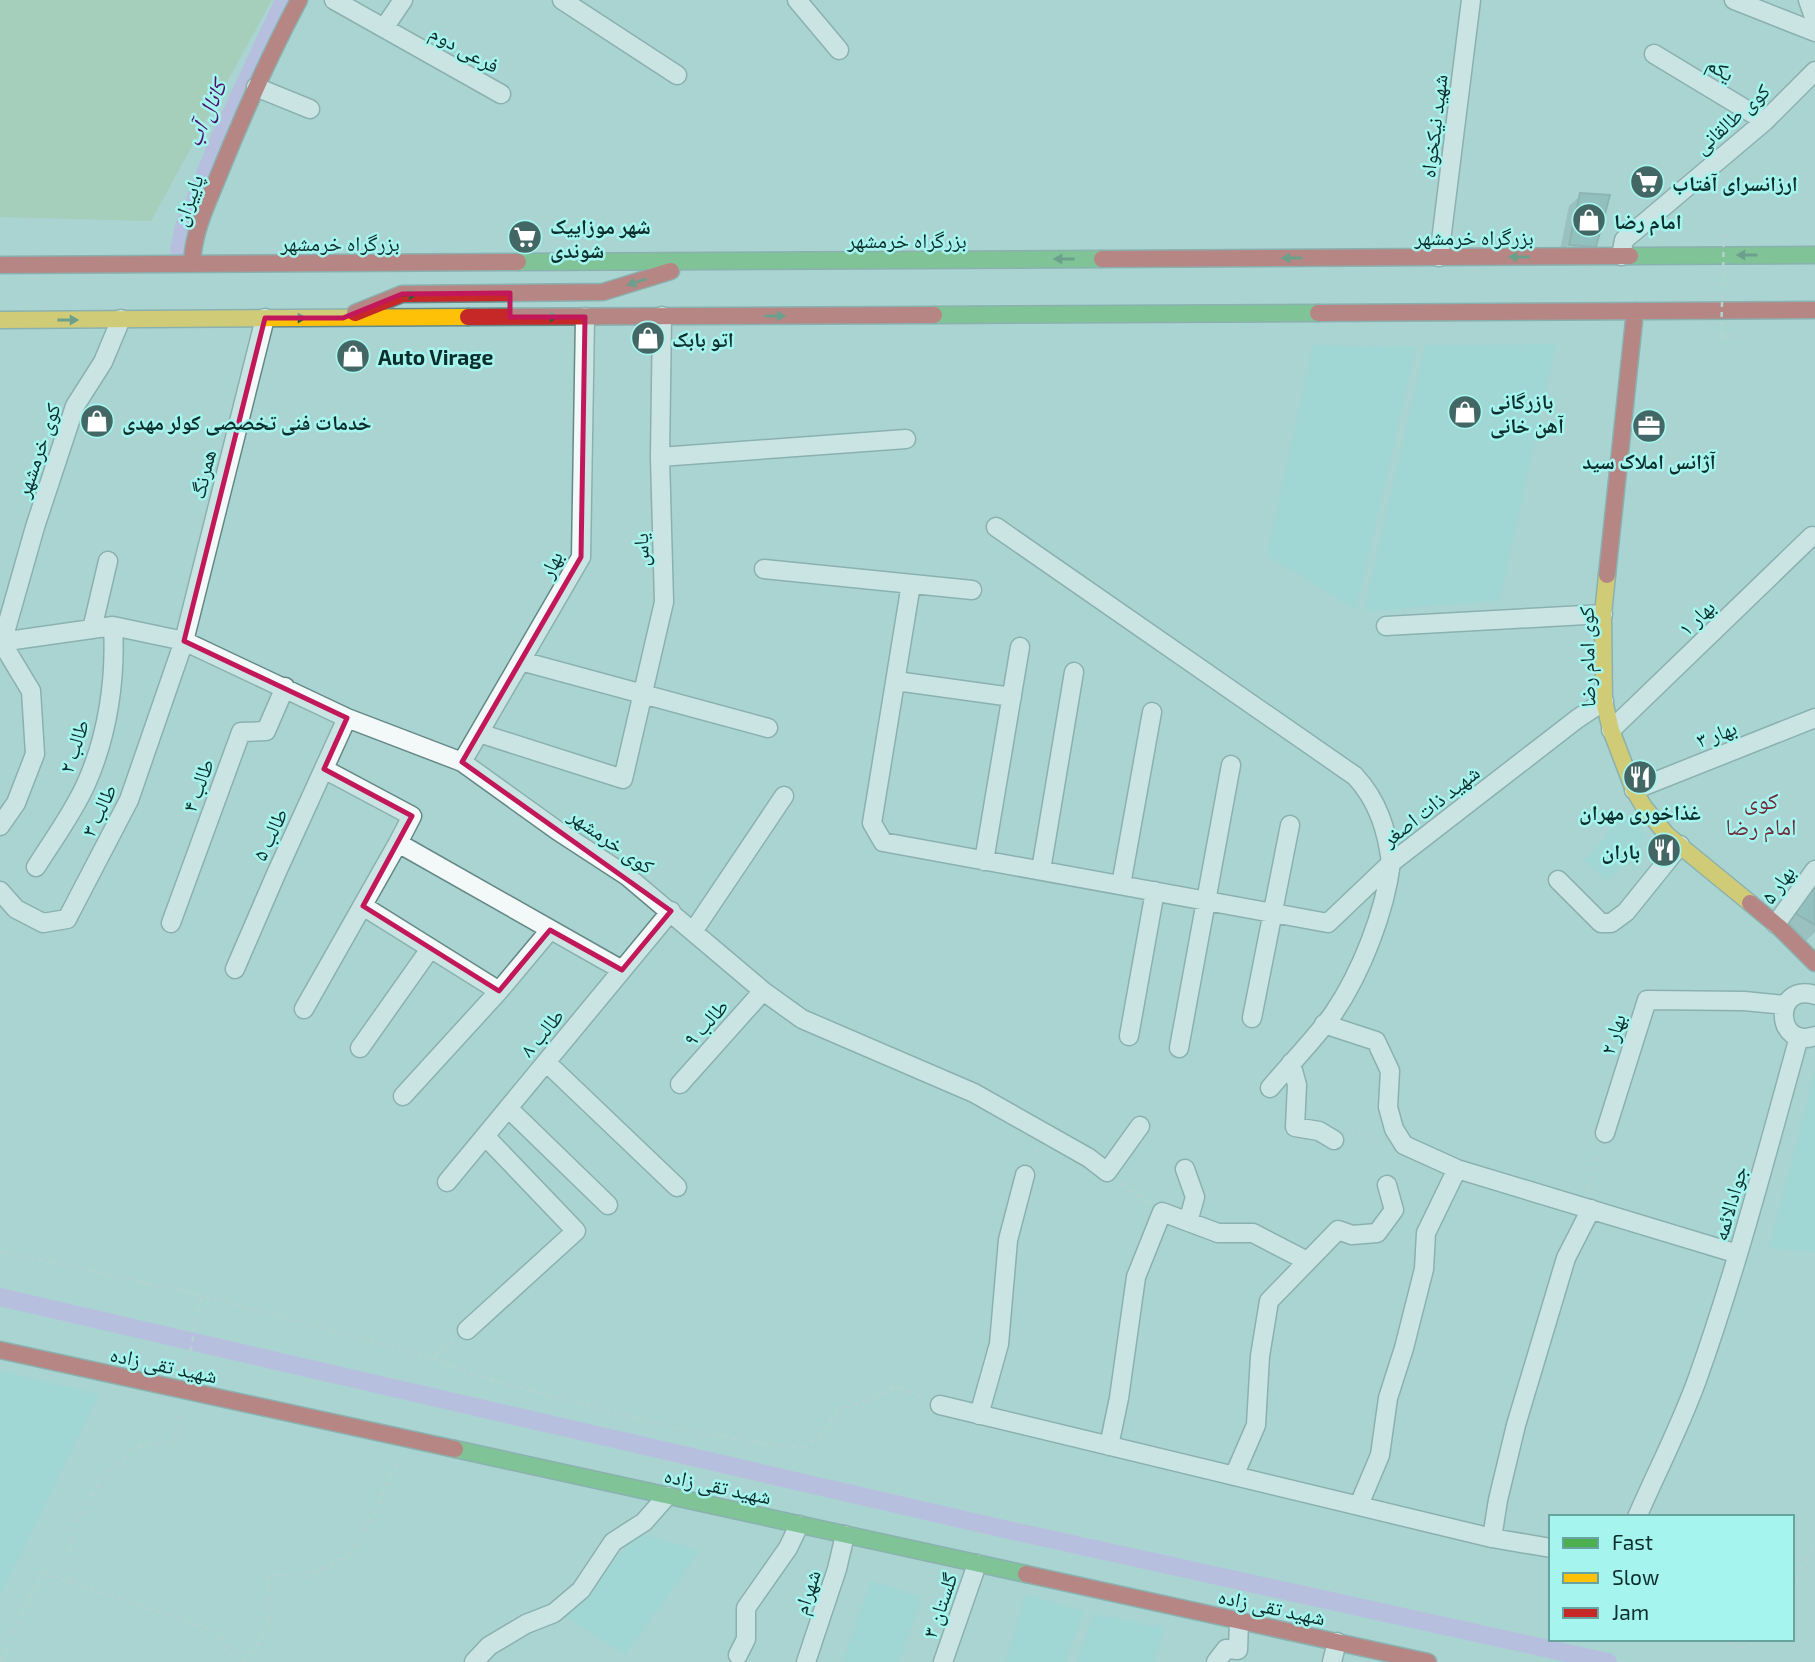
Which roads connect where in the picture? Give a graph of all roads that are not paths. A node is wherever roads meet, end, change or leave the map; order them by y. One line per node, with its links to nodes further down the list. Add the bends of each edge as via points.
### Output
1 (299, 0): 16 (main road, پاییزان)
2 (334, 0): 10 (street, فرعی دوم)
3 (403, 0): 10 (street)
4 (562, 0): 15 (street)
5 (797, 0): 12 (street)
6 (1471, 0): 22 (street, شهید نیکخواه)
7 (1734, 0): 11 (street)
8 (1808, 0): 9 (street)
9 (1815, 20)
10 (384, 28): 17 (street, فرعی دوم)
11 (1815, 32)
12 (839, 50)
13 (1654, 54): 19 (street, یکم)
14 (1815, 71): 19 (street, کوی طالقانی)
15 (677, 75)
16 (256, 87): 18 (street); 25 (main road, پاییزان, via 202,215)
17 (501, 94)
18 (310, 109)
19 (1765, 121): 21 (street, کوی طالقانی, via 1624,240)
20 (1815, 255): 21 (main road, بزرگراه خرمشهر, one-way to 21)
21 (1621, 256): 22 (main road, بزرگراه خرمشهر, one-way to 22)
22 (1439, 257): 23 (main road, بزرگراه خرمشهر, one-way to 23)
23 (702, 261): 24 (main road, بزرگراه خرمشهر); 27 (main road, one-way to 27, via 608,291)
24 (511, 262): 25 (main road, بزرگراه خرمشهر); 27 (main road)
25 (192, 264): 26 (main road, بزرگراه خرمشهر)
26 (0, 265)
27 (510, 293): 31 (main road); 34 (main road, one-way to 27, via 402,294)
28 (1815, 310): 29 (main road)
29 (1635, 311): 30 (main road, one-way to 29); 45 (main road, کوی امام رضا)
30 (662, 316): 32 (main road); 38 (street, یاس)
31 (510, 317): 32 (main road, one-way to 32); 34 (main road)
32 (585, 317): 52 (street, بهار, via 581,557)
33 (265, 318): 34 (main road, one-way to 34); 35 (main road); 49 (street, همرنگ)
34 (343, 318)
35 (121, 319): 36 (main road, one-way to 35); 50 (street, کوی خرمشهر, via 103,362 75,406)
36 (0, 320)
37 (906, 439): 38 (street)
38 (660, 457): 56 (street, یاس, via 664,601)
39 (996, 527): 75 (street, via 1355,776 1383,822)
40 (1811, 536): 63 (street, بهار ۱)
41 (108, 561): 48 (street)
42 (764, 569): 43 (street)
43 (911, 583): 44 (street); 54 (street)
44 (972, 590)
45 (1603, 614): 47 (street); 58 (main road, کوی امام رضا)
46 (113, 626): 48 (street, کوی خرمشهر); 49 (street, کوی خرمشهر); 76 (street, طالب ۲, via 109,699 93,768)
47 (1386, 626)
48 (92, 629): 50 (street, کوی خرمشهر)
49 (184, 641): 55 (street, کوی خرمشهر); 81 (street, طالب ۳, via 129,800 67,919 43,923 16,909)
50 (1, 642): 71 (street, via 31,691 35,754 16,803)
51 (1020, 647): 57 (street)
52 (521, 661): 56 (street); 64 (street, بهار)
53 (1074, 672): 77 (street)
54 (896, 681): 57 (street); 74 (street, via 872,823 883,842)
55 (285, 688): 60 (street, کوی خرمشهر); 87 (street, طالب ۴, via 266,731 241,732)
56 (644, 694): 62 (street); 64 (street, یاس, via 623,779)
57 (1012, 697): 74 (street)
58 (1604, 701): 63 (main road, کوی امام رضا); 75 (street, شهید ذات اصغر)
59 (1152, 712): 80 (street)
60 (347, 718): 65 (street, کوی خرمشهر); 67 (street, طالب ۵)
61 (1814, 721): 68 (street, بهار ۳)
62 (768, 728)
63 (1611, 730): 68 (main road, کوی امام رضا)
64 (479, 733): 65 (street, بهار)
65 (462, 762): 85 (street, کوی خرمشهر)
66 (1231, 765): 83 (street)
67 (324, 769): 72 (street, via 412,817); 93 (street, طالب ۵)
68 (1634, 790): 73 (main road, کوی امام رضا, via 1667,835)
69 (784, 796): 90 (street)
70 (1290, 825): 86 (street)
71 (0, 826)
72 (398, 843): 84 (street); 89 (street)
73 (1680, 845): 79 (street, via 1626,912 1611,923 1601,923); 88 (main road, کوی امام رضا)
74 (984, 861): 77 (street)
75 (1391, 863): 86 (street, via 1328,923); 101 (street, شهید ذات اصغر, via 1388,889 1367,946)
76 (36, 867)
77 (1041, 870): 80 (street)
78 (1815, 870): 88 (street, بهار ۵)
79 (1558, 880)
80 (1121, 885): 82 (street)
81 (0, 891)
82 (1155, 891): 83 (street); 102 (street)
83 (1206, 901): 86 (street); 105 (street)
84 (363, 906): 91 (street); 99 (street)
85 (671, 911): 90 (street, کوی خرمشهر); 94 (street, طالب ۸)
86 (1272, 912): 100 (street)
87 (171, 923)
88 (1776, 924): 92 (main road, کوی امام رضا)
89 (550, 930): 94 (street); 95 (street)
90 (694, 930): 96 (street, کوی خرمشهر)
91 (430, 949): 95 (street); 104 (street)
92 (1815, 963)
93 (235, 969)
94 (622, 970): 106 (street, طالب ۸)
95 (499, 991): 110 (street)
96 (763, 991): 108 (street, طالب ۹); 112 (street, کوی خرمشهر, via 802,1019 974,1093 1107,1172)
97 (1815, 995): 98 (street, via 1793,995)
98 (1785, 1005): 103 (street, via 1783,1018 1788,1030); 113 (street, بهار ۲, via 1647,1000)
99 (304, 1009)
100 (1252, 1018)
101 (1324, 1024): 107 (street, شهید ذات اصغر); 117 (street, via 1376,1041 1390,1070 1388,1107 1404,1145)
102 (1129, 1036)
103 (1807, 1037): 125 (street, جوادالائمه)
104 (360, 1048)
105 (1179, 1048)
106 (546, 1062): 111 (street, طالب ۸); 121 (street)
107 (1291, 1063): 109 (street, شهید ذات اصغر); 115 (street, via 1297,1085 1295,1127 1319,1131)
108 (680, 1084)
109 (1270, 1088)
110 (403, 1096)
111 (508, 1108): 114 (street, طالب ۸); 122 (street)
112 (1140, 1126)
113 (1605, 1133)
114 (485, 1136): 119 (street, طالب ۸); 127 (street, via 576,1231)
115 (1334, 1140)
116 (1185, 1169): 124 (street, via 1195,1198)
117 (1457, 1169): 123 (street); 134 (street, via 1426,1233 1424,1269 1388,1398 1380,1455)
118 (1025, 1175): 130 (street, via 1008,1240 999,1344)
119 (447, 1182)
120 (1387, 1185): 126 (street, via 1394,1210 1377,1233 1352,1235 1338,1230)
121 (677, 1187)
122 (608, 1205)
123 (1587, 1208): 125 (street); 138 (street, via 1566,1258 1516,1425)
124 (1188, 1222): 126 (street, via 1218,1233 1253,1233); 131 (street, via 1162,1212 1136,1277)
125 (1738, 1254): 135 (street, جوادالائمه, via 1697,1380)
126 (1307, 1261): 132 (street, via 1269,1301 1256,1425)
127 (467, 1329)
128 (0, 1350): 133 (main road, شهید تقی زاده)
129 (940, 1405): 130 (street)
130 (979, 1415): 131 (street)
131 (1109, 1446): 132 (street)
132 (1234, 1476): 134 (street)
133 (667, 1496): 136 (main road, شهید تقی زاده); 144 (street, via 644,1522 612,1542 581,1590 554,1613 488,1646)
134 (1359, 1506): 138 (street)
135 (1638, 1515)
136 (799, 1525): 137 (main road, شهید تقی زاده); 143 (street, via 746,1608 746,1639)
137 (845, 1535): 140 (main road, شهید تقی زاده); 145 (street, شهرام)
138 (1492, 1538): 139 (street)
139 (1549, 1548)
140 (977, 1564): 141 (main road, شهید تقی زاده); 146 (street, گلستان ۳)
141 (1239, 1621): 142 (main road, شهید تقی زاده); 147 (street, via 1238,1650 1226,1650)
142 (1337, 1642): 148 (street); 149 (main road, شهید تقی زاده)
143 (738, 1655)
144 (474, 1662)
145 (806, 1662)
146 (943, 1662)
147 (1216, 1662)
148 (1332, 1662)
149 (1428, 1662)

